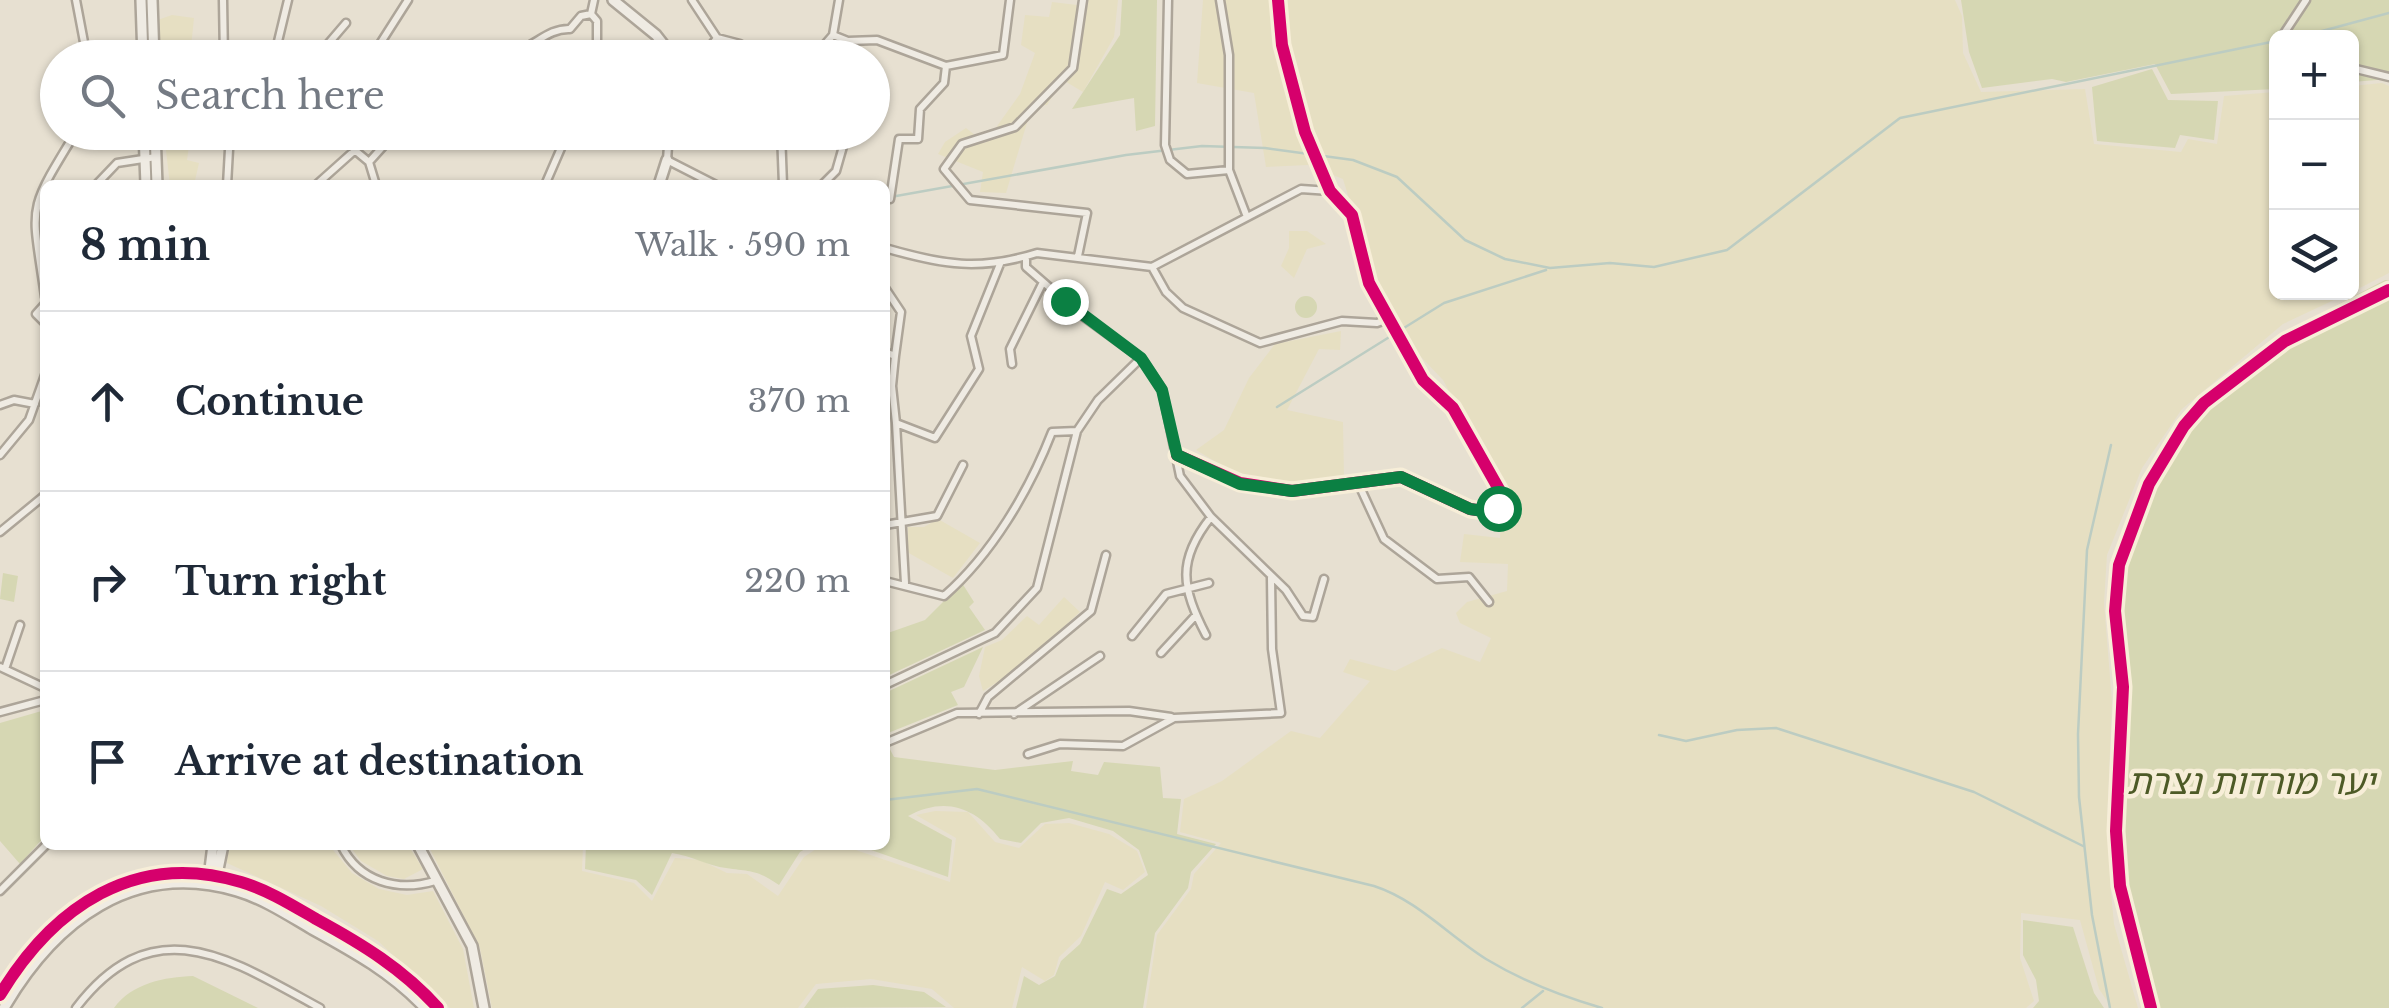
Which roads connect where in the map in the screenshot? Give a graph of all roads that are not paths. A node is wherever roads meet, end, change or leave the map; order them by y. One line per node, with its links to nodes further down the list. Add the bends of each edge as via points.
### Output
1 (76, 0): 22 (street)
2 (140, 0): 23 (street)
3 (152, 0): 24 (street)
4 (224, 0): 25 (street)
5 (288, 0): 26 (street)
6 (408, 0): 28 (street)
7 (594, 0): 17 (street)
8 (614, 0): 31 (street)
9 (692, 0): 21 (street)
10 (838, 0): 20 (street)
11 (1010, 0): 36 (street, via 1004,55)
12 (1083, 0): 70 (street, via 1073,68 1015,127 962,144 944,170 970,200 1087,213)
13 (1168, 0): 52 (street, via 1170,160 1188,174)
14 (1220, 0): 52 (street, via 1229,55)
15 (1278, 0): 65 (street, via 1304,132)
16 (2306, 0): 19 (street)
17 (591, 14): 29 (street); 30 (street)
18 (346, 23): 27 (street)
19 (2286, 30)
20 (833, 34): 33 (street); 34 (street)
21 (716, 38): 32 (street)
22 (84, 40)
23 (141, 40)
24 (153, 40)
25 (224, 40)
26 (278, 40)
27 (331, 40)
28 (382, 40)
29 (536, 40)
30 (597, 40)
31 (655, 40)
32 (724, 40)
33 (828, 40)
34 (846, 40)
35 (890, 45): 36 (street)
36 (946, 66): 67 (street, via 944,82 920,109 918,139 899,139 894,150)
37 (2359, 70): 38 (street)
38 (2389, 77)
39 (64, 150): 53 (street)
40 (148, 150): 49 (street)
41 (151, 150): 49 (street)
42 (229, 150): 57 (street)
43 (380, 150): 51 (street)
44 (560, 150): 60 (street)
45 (668, 150): 50 (street)
46 (782, 150): 63 (street)
47 (842, 150): 64 (street)
48 (354, 151): 51 (street); 58 (street)
49 (150, 157): 54 (street, via 116,163); 55 (street); 56 (street)
50 (667, 160): 61 (street); 62 (street)
51 (369, 162): 59 (street)
52 (1229, 170): 68 (street)
53 (45, 180)
54 (101, 180)
55 (147, 180)
56 (156, 180)
57 (227, 180)
58 (322, 180)
59 (374, 180)
60 (546, 180)
61 (660, 180)
62 (706, 180)
63 (783, 180)
64 (827, 180)
65 (1330, 191): 68 (street, via 1302,189); 78 (street, via 1352,215 1370,283)
66 (40, 194): 74 (street, via 34,243)
67 (890, 199)
68 (1248, 217): 73 (street)
69 (890, 249): 72 (street, via 959,266)
70 (1078, 256): 71 (street, via 1037,253); 73 (street)
71 (1026, 260): 72 (street); 75 (street)
72 (1000, 263): 86 (street, via 971,336 979,369 968,390 935,438)
73 (1152, 267): 78 (street, via 1183,308 1260,344 1342,321)
74 (40, 274)
75 (1043, 282): 81 (street); 82 (street, via 1010,349)
76 (2389, 290): 139 (street, via 2284,340 2204,403 2149,484 2119,564 2115,611 2123,687 2116,831 2120,886)
77 (890, 296): 80 (street, via 901,312)
78 (1388, 319): 91 (street, via 1423,380 1453,408 1500,500 1490,512 1470,509 1401,477)
79 (890, 354): 80 (street)
80 (896, 356): 86 (street)
81 (1141, 358): 87 (street); 89 (street, via 1162,390)
82 (1012, 364)
83 (40, 388): 84 (street)
84 (34, 404): 85 (street); 88 (street, via 23,431)
85 (0, 405)
86 (896, 423): 94 (street)
87 (1077, 431): 101 (street, via 1052,432 999,531 944,596); 112 (street, via 1037,588 996,633)
88 (0, 455)
89 (1177, 455): 91 (street, via 1240,484 1292,491); 93 (street, via 1180,476)
90 (963, 465): 94 (street, via 937,516)
91 (1359, 486): 104 (street, via 1384,539 1437,579 1469,577)
92 (40, 499): 96 (street)
93 (1211, 517): 98 (street); 103 (street, via 1191,544)
94 (904, 525): 95 (street); 101 (street)
95 (890, 526)
96 (0, 532)
97 (1106, 555): 116 (street, via 1091,611 988,698)
98 (1272, 578): 99 (street, via 1303,616 1313,616); 118 (street, via 1281,713)
99 (1324, 579)
100 (890, 582): 101 (street)
101 (905, 583)
102 (1210, 583): 103 (street)
103 (1185, 590): 105 (street); 108 (street, via 1166,594)
104 (1489, 602)
105 (1196, 615): 107 (street); 109 (street)
106 (20, 625): 111 (street)
107 (1206, 635)
108 (1132, 636)
109 (1161, 652)
110 (1100, 656): 117 (street)
111 (2, 668): 113 (street)
112 (890, 683)
113 (40, 686)
114 (40, 701): 115 (street)
115 (0, 712)
116 (980, 714): 117 (street); 119 (street, via 957,713)
117 (1012, 716): 118 (street, via 1129,710)
118 (1174, 718): 120 (street, via 1124,746 1060,744)
119 (890, 742)
120 (1028, 754)
121 (41, 850): 131 (street)
122 (216, 850): 127 (street)
123 (217, 850): 128 (street)
124 (218, 850): 129 (street)
125 (345, 850): 130 (street, via 354,864 391,885)
126 (420, 850): 130 (street)
127 (188, 874): 128 (street); 132 (street, via 128,882 80,904 39,938)
128 (213, 879): 129 (street); 133 (street, via 152,886 85,913 46,945); 136 (street, via 359,954)
129 (236, 880): 137 (street, via 364,946)
130 (435, 881): 138 (street, via 472,946)
131 (0, 891)
132 (0, 994)
133 (4, 1008)
134 (76, 1008): 135 (street, via 117,968 182,948 233,962)
135 (320, 1008)
136 (424, 1008)
137 (438, 1008)
138 (484, 1008)
139 (2151, 1008)

